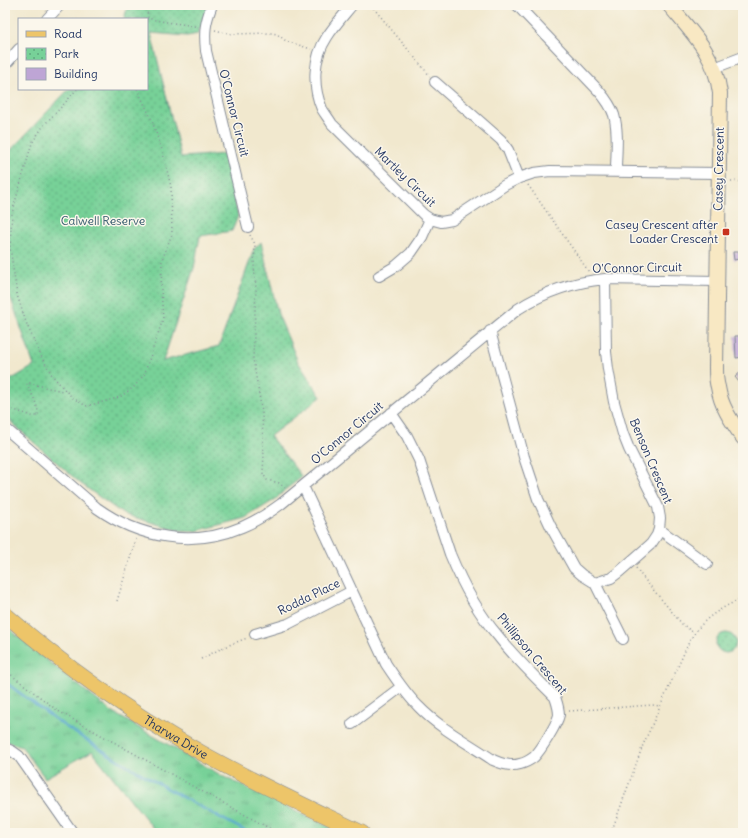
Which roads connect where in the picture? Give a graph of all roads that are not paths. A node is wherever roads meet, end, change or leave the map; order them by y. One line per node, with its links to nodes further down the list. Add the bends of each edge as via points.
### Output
1 (60, 5): 6 (street)
2 (212, 5): 16 (street, O'Connor Circuit, via 205,27 206,51)
3 (352, 5): 15 (street, Martley Circuit, via 326,38 319,53 315,69 315,86 321,106 332,124)
4 (517, 5): 12 (street, via 608,102 614,114 616,128)
5 (669, 5): 10 (street, Casey Crescent, via 704,47)
6 (48, 18)
7 (18, 50): 9 (street)
8 (743, 57): 10 (street)
9 (5, 65)
10 (714, 68): 14 (street, Casey Crescent, via 720,93)
11 (435, 82): 13 (street, via 502,140)
12 (616, 171): 13 (street, Martley Circuit, via 550,171); 14 (street, Martley Circuit)
13 (522, 177): 15 (street, Martley Circuit, via 452,220 441,222)
14 (725, 177): 19 (street, Casey Crescent)
15 (430, 219): 17 (street, via 411,253)
16 (248, 227)
17 (379, 276)
18 (605, 280): 19 (street, O'Connor Circuit); 20 (street, O'Connor Circuit, via 593,280 548,292 518,309); 25 (street, Benson Crescent, via 606,352 614,402 629,449 658,507)
19 (717, 281): 23 (street, Casey Crescent, via 718,387 723,406)
20 (490, 331): 21 (street, O'Connor Circuit); 27 (street, via 538,500 574,568)
21 (391, 413): 24 (street, O'Connor Circuit); 32 (street, Phillipson Crescent, via 419,460 450,554 471,597 498,637 554,697 558,704 558,717 534,757 524,763 503,764 438,724)
22 (5, 428): 24 (street, O'Connor Circuit, via 106,515 149,534 172,538 219,535 241,528 262,517)
23 (743, 438)
24 (303, 486): 28 (street, Phillipson Crescent)
25 (659, 529): 26 (street); 27 (street, via 651,544 619,572 611,578)
26 (707, 564)
27 (595, 582): 31 (street)
28 (352, 591): 30 (street, Rodda Place, via 288,624); 32 (street, Phillipson Crescent, via 386,664)
29 (5, 614): 36 (main road, Tharwa Drive, via 63,662 143,718 228,767)
30 (255, 634)
31 (623, 639)
32 (401, 687): 33 (street)
33 (352, 724)
34 (5, 748): 35 (street, via 19,756)
35 (73, 833)
36 (362, 833)

